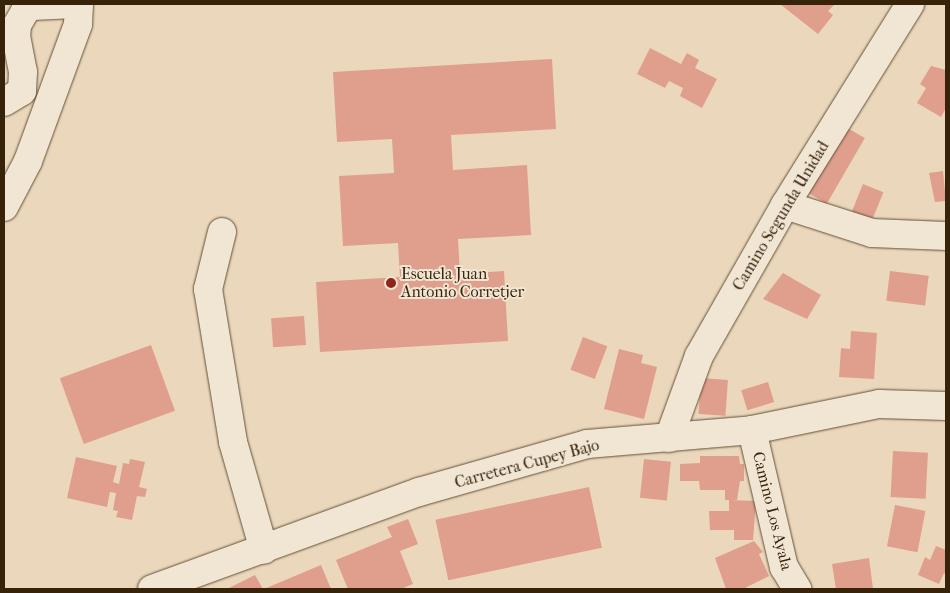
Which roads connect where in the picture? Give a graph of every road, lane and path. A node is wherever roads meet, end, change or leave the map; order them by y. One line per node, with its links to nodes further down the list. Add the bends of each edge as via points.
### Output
1 (77, 4): 3 (street, via 32,6 25,11 17,25 16,37 23,72 22,91); 5 (street, via 78,24 34,142)
2 (910, 4): 4 (street, Camino Segunda Unidad)
3 (4, 102)
4 (786, 205): 7 (street, via 872,233); 10 (street, Camino Segunda Unidad, via 699,356)
5 (4, 207)
6 (222, 232): 11 (street, via 208,289 233,442)
7 (946, 236)
8 (946, 406): 9 (street, Carretera Cupey Bajo, via 879,404)
9 (752, 430): 10 (street, Carretera Cupey Bajo); 14 (street, Camino Los Ayala, via 784,568)
10 (669, 438): 11 (street, Carretera Cupey Bajo, via 587,444 419,492)
11 (264, 550): 12 (street, Carretera Cupey Bajo)
12 (202, 582): 13 (street, Carretera Cupey Bajo)
13 (152, 589)
14 (797, 589)

